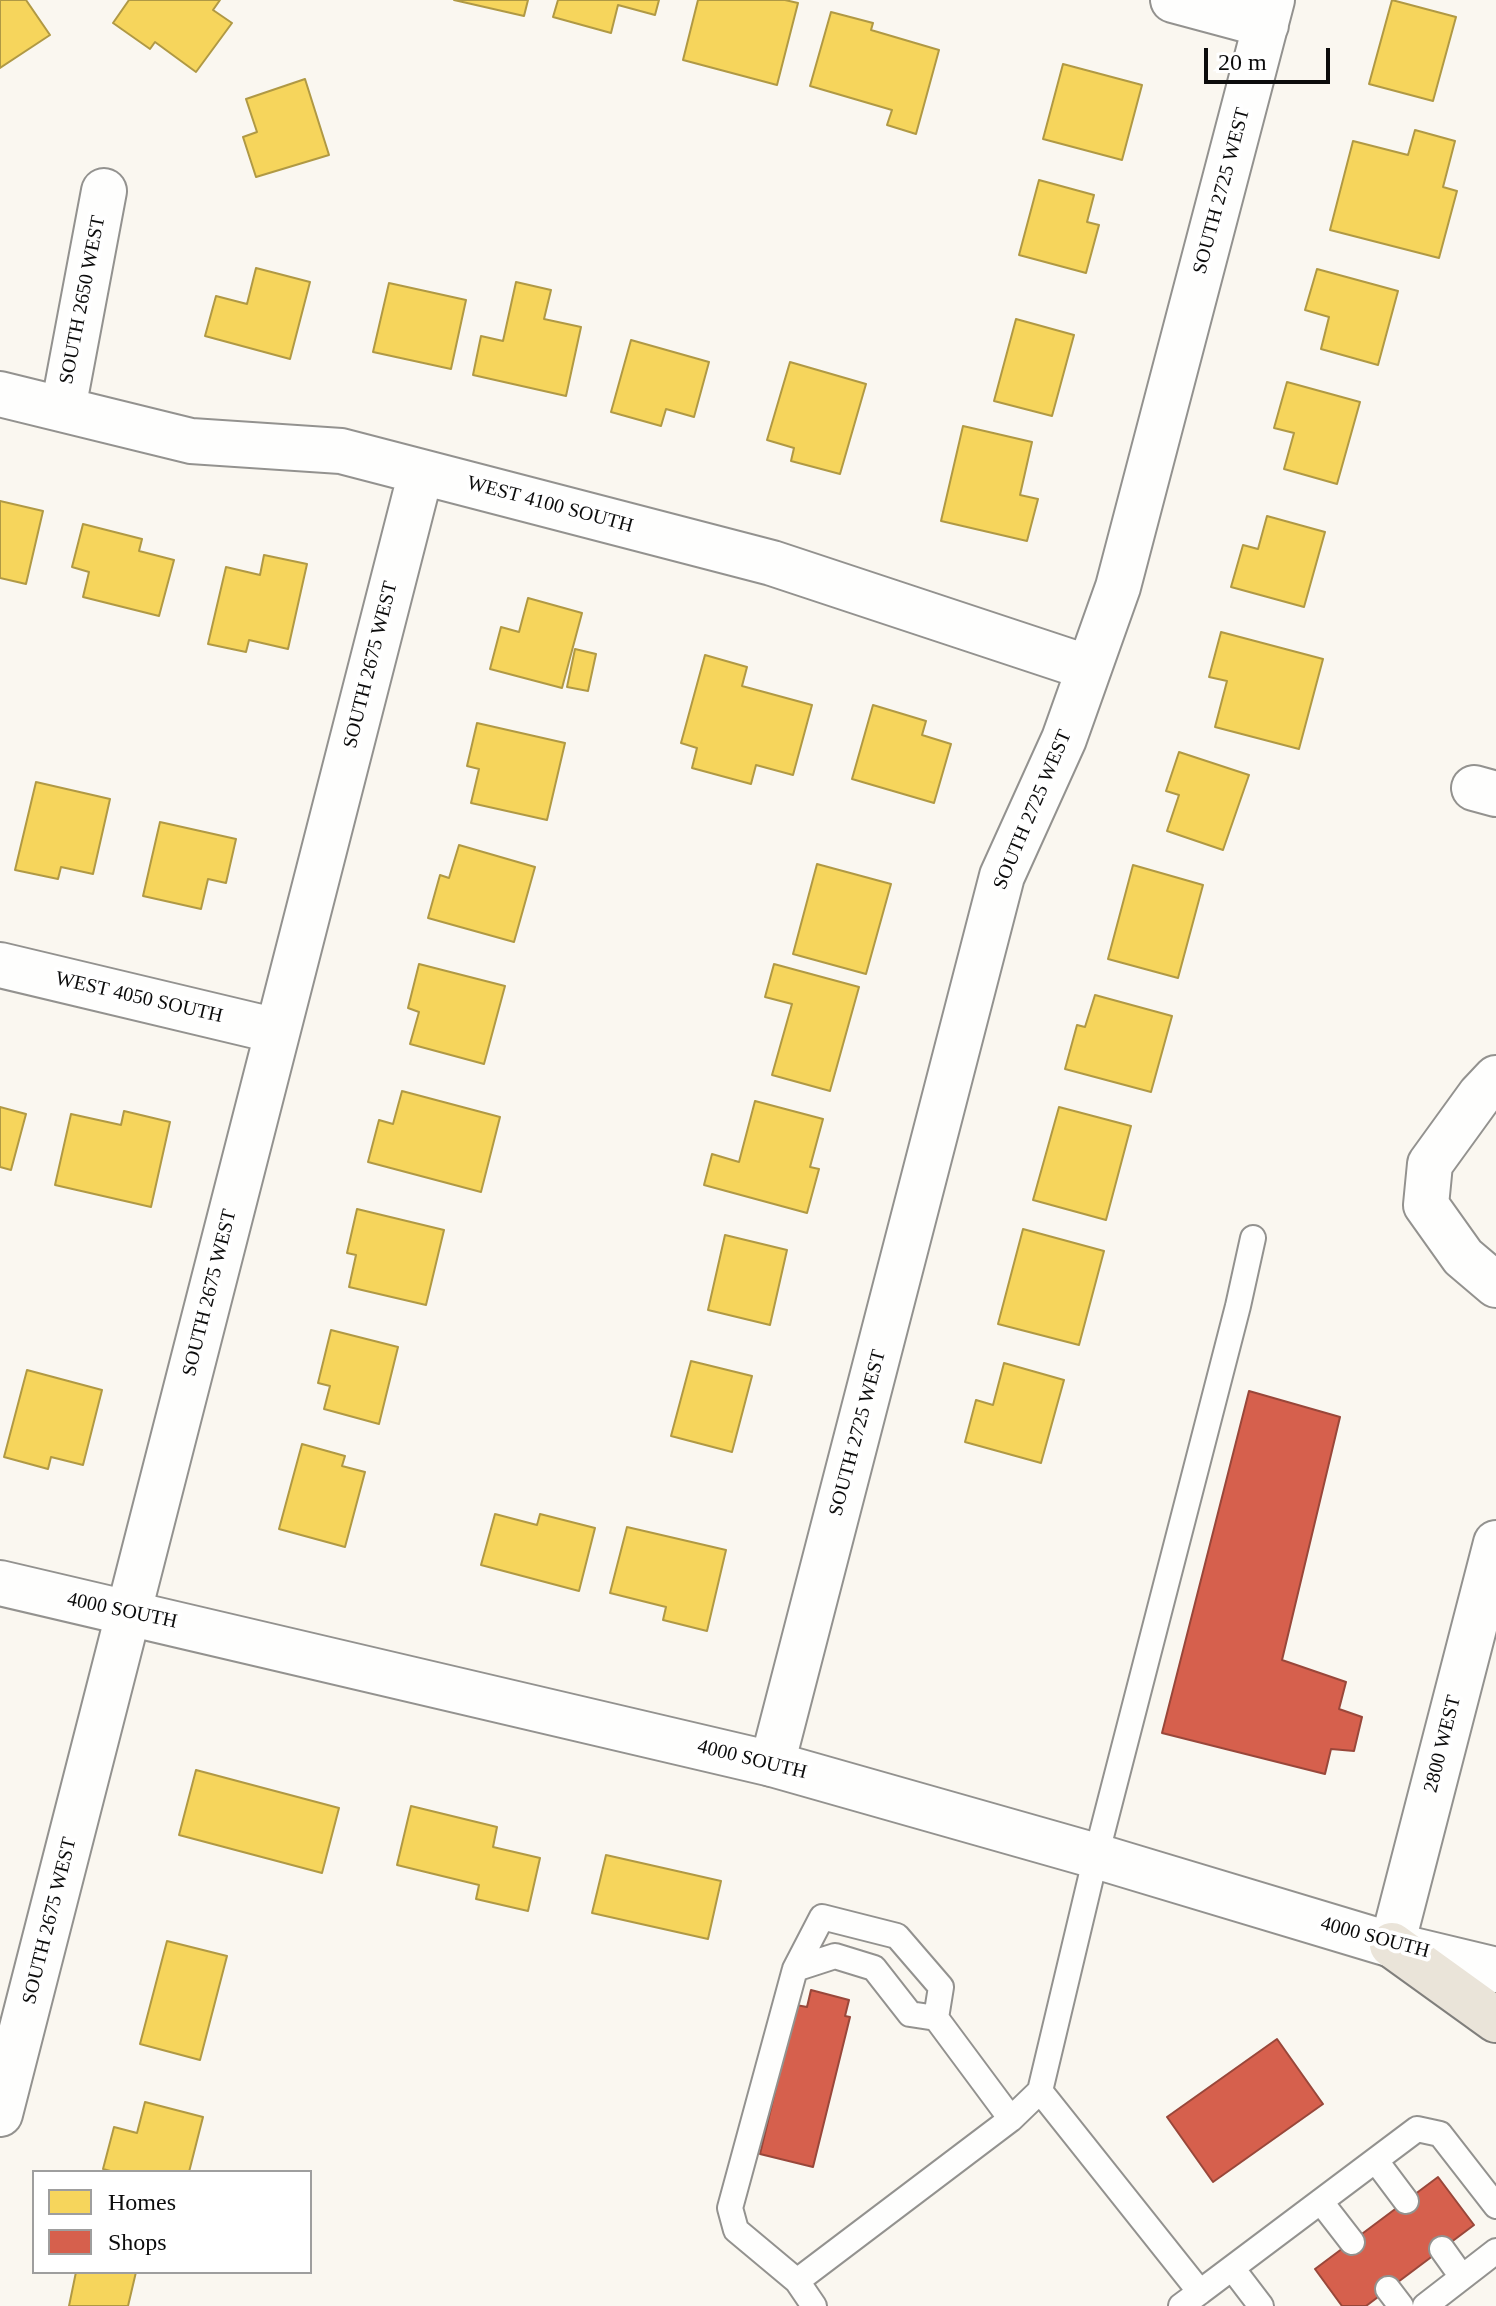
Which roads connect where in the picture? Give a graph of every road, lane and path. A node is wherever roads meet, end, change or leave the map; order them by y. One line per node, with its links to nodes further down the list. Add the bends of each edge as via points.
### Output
1 (1173, 0): 2 (street)
2 (1269, 12): 7 (street, SOUTH 2725 WEST, via 1118,587)
3 (104, 191): 5 (street, SOUTH 2650 WEST)
4 (0, 394): 5 (street, WEST 4100 SOUTH)
5 (63, 409): 6 (street, WEST 4100 SOUTH, via 191,441 341,451)
6 (421, 472): 7 (street, WEST 4100 SOUTH, via 772,563); 9 (street, SOUTH 2675 WEST)
7 (1089, 668): 16 (street, SOUTH 2725 WEST, via 1064,739 1002,876)
8 (0, 965): 9 (street, WEST 4050 SOUTH)
9 (277, 1031): 15 (street, SOUTH 2675 WEST)
10 (1496, 1078): 12 (street, via 1430,1164 1426,1205 1463,1257)
11 (1253, 1238): 17 (lane)
12 (1496, 1285)
13 (1496, 1543): 18 (street, 2800 WEST)
14 (0, 1583): 15 (street, 4000 SOUTH)
15 (129, 1613): 16 (street, 4000 SOUTH); 24 (street, SOUTH 2675 WEST)
16 (772, 1764): 17 (street, 4000 SOUTH)
17 (1096, 1856): 18 (street, 4000 SOUTH); 23 (lane)
18 (1392, 1945): 20 (street, 4000 SOUTH); 22 (main road)
19 (795, 1969): 21 (lane, via 835,1956 874,1968 910,2014); 21 (lane, via 822,1917 897,1936 941,1987); 35 (lane, via 730,2208 736,2230)
20 (1496, 1970)
21 (936, 2018): 25 (lane)
22 (1496, 2020)
23 (1040, 2091): 25 (lane); 36 (lane)
24 (0, 2114)
25 (1011, 2119): 35 (lane)
26 (1376, 2161): 27 (lane); 28 (lane); 29 (lane, via 1417,2129 1440,2134)
27 (1406, 2201)
28 (1321, 2202): 30 (lane); 33 (lane)
29 (1496, 2206)
30 (1352, 2242)
31 (1442, 2249): 34 (lane)
32 (1496, 2251): 34 (lane)
33 (1232, 2268): 36 (lane); 38 (lane)
34 (1462, 2277): 39 (lane)
35 (797, 2281): 37 (lane)
36 (1191, 2299)
37 (814, 2306)
38 (1261, 2306)
39 (1425, 2306)

